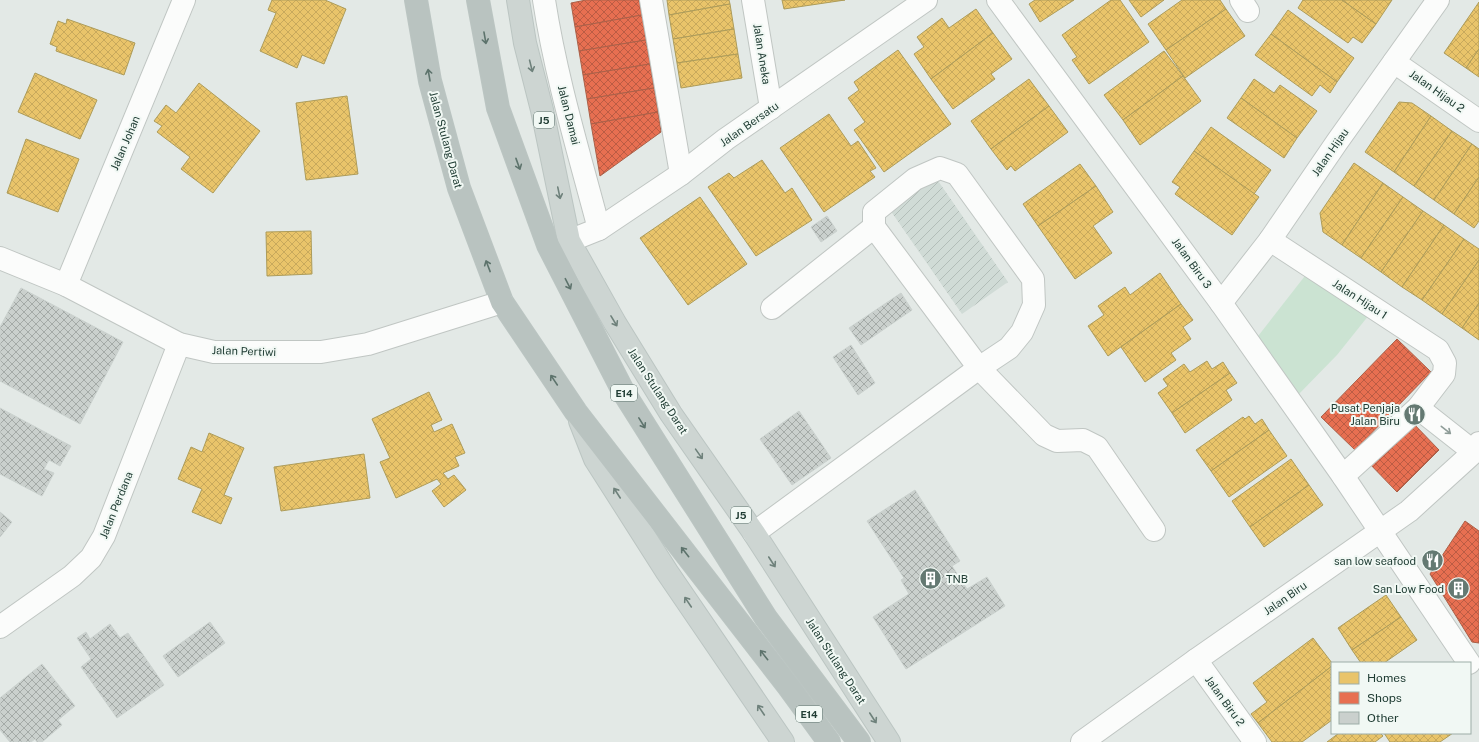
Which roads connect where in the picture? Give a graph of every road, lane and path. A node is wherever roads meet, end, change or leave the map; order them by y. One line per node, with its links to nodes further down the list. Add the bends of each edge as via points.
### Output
1 (184, 0): 20 (street, Jalan Johan)
2 (416, 0): 21 (highway, Jalan Stulang Darat / E14, one-way to 2, via 459,188 430,81)
3 (478, 0): 40 (highway, E14, one-way to 40, via 498,108 548,245 624,393 766,618)
4 (518, 0): 18 (main road, Jalan Stulang Darat / J5, one-way to 18, via 525,43 542,110)
5 (544, 0): 16 (street, Jalan Damai, via 551,45)
6 (651, 0): 14 (street)
7 (753, 0): 12 (street, Jalan Aneka)
8 (926, 0): 12 (street, Jalan Bersatu)
9 (998, 0): 22 (street, Jalan Biru 3)
10 (1438, 0): 11 (street, Jalan Hijau)
11 (1394, 62): 13 (street, Jalan Hijau 2); 17 (street, Jalan Hijau)
12 (771, 108): 14 (street, Jalan Bersatu)
13 (1479, 121)
14 (681, 174): 16 (street, Jalan Bersatu)
15 (874, 227): 23 (street); 25 (street); 25 (street, via 874,212 915,179 940,168 957,174 1033,279 1034,304 1022,332 1010,348)
16 (599, 229): 18 (street, Jalan Bersatu)
17 (1270, 240): 22 (street, Jalan Hijau); 26 (street, Jalan Hijau 1, via 1438,350 1445,363 1444,374)
18 (569, 241): 32 (main road, Jalan Stulang Darat / J5, one-way to 32, via 671,414)
19 (0, 258): 20 (street, Jalan Pertiwi)
20 (66, 285): 24 (street, Jalan Pertiwi)
21 (502, 302): 24 (street, Jalan Pertiwi, via 368,344 322,352 214,352); 27 (highway, Jalan Stulang Darat / E14, one-way to 21)
22 (1221, 303): 29 (street, Jalan Biru 3)
23 (772, 308)
24 (179, 344): 33 (street, Jalan Perdana, via 104,536 91,558 72,576)
25 (978, 368): 30 (street, via 1044,435 1057,441 1083,440 1097,447); 32 (street)
26 (1418, 408): 28 (street, one-way to 28); 29 (street)
27 (576, 412): 38 (main road, Jalan Stulang Darat, one-way to 27, via 667,572 595,459); 39 (highway, E14, one-way to 27)
28 (1476, 448): 31 (street, Jalan Biru, via 1410,511)
29 (1343, 476): 31 (street, Jalan Biru 3)
30 (1154, 530)
31 (1379, 532): 34 (street, Jalan Biru); 35 (street, Jalan Biru 3)
32 (754, 533): 41 (main road, Jalan Stulang Darat / J5, one-way to 41)
33 (0, 627)
34 (1196, 660): 42 (street, Jalan Biru); 43 (street, Jalan Biru 2)
35 (1469, 662)
36 (1471, 665): 37 (street, Jalan Biru 3)
37 (1479, 677)
38 (783, 742)
39 (829, 742)
40 (859, 742)
41 (889, 742)
42 (1082, 742)
43 (1255, 742)

